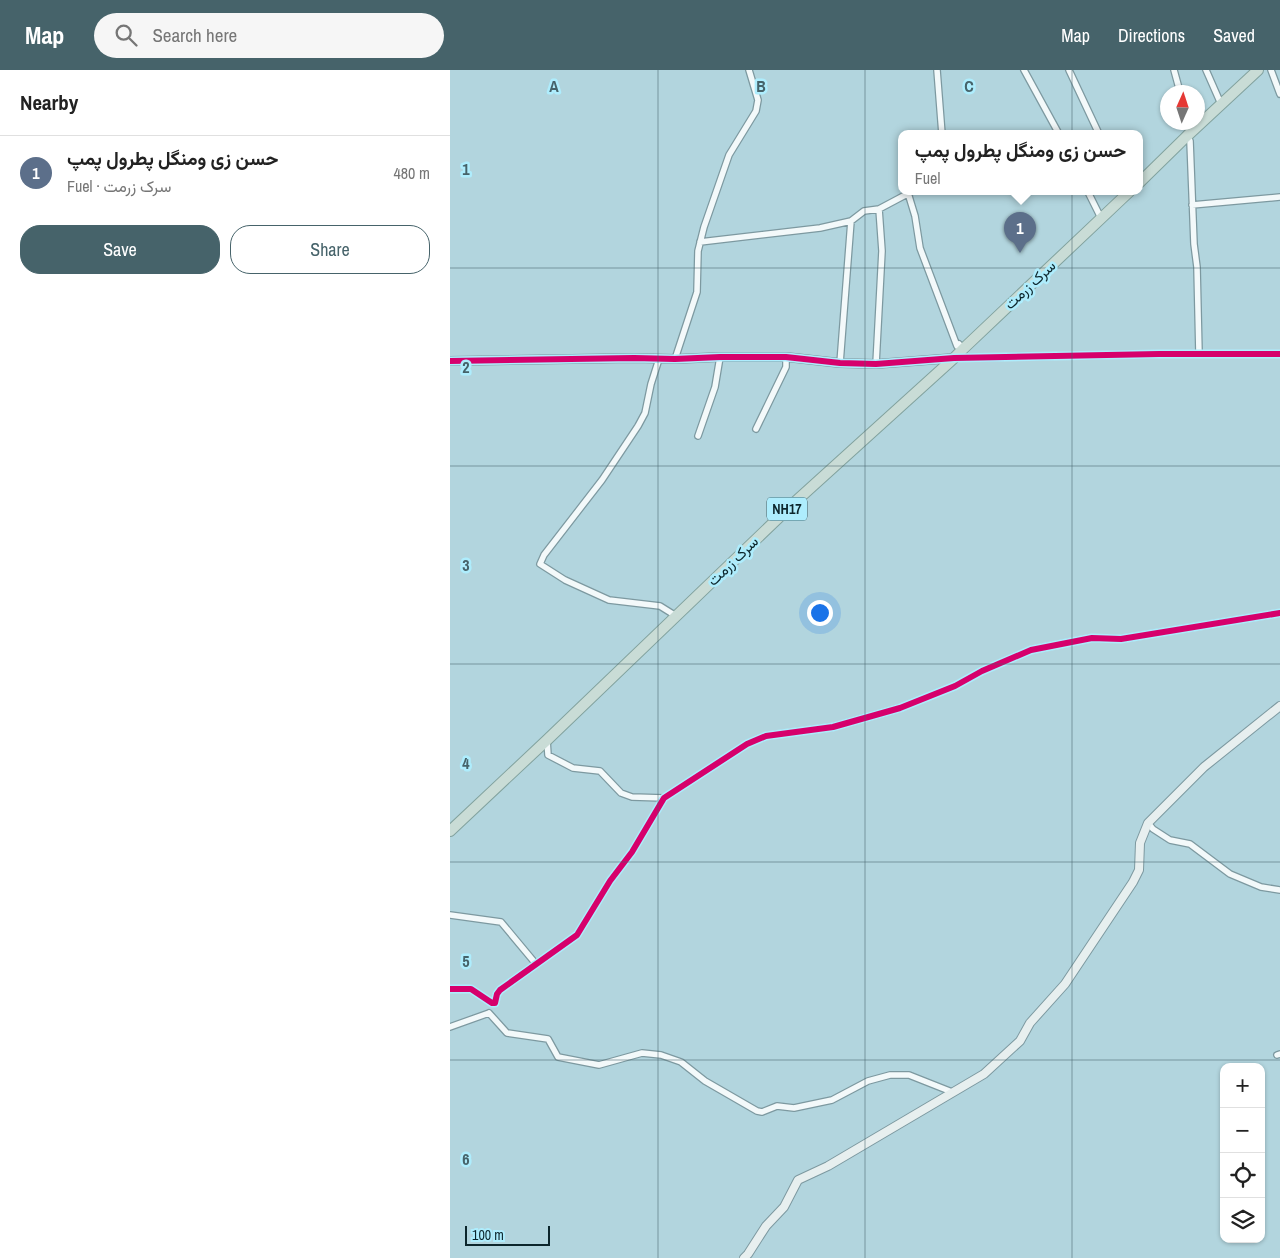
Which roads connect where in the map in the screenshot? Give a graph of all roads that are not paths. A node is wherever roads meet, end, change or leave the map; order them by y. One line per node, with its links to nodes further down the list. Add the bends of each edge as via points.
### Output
1 (749, 70): 26 (street, via 758,100 756,111 728,155)
2 (937, 70): 12 (street)
3 (1024, 70): 13 (street)
4 (1069, 70): 14 (street)
5 (1174, 70): 9 (street)
6 (1206, 70): 11 (street)
7 (1258, 70): 11 (highway)
8 (1271, 70): 10 (street)
9 (1178, 85)
10 (1280, 94)
11 (1221, 104): 15 (highway)
12 (942, 130)
13 (1057, 130)
14 (1097, 130)
15 (1187, 136): 16 (highway); 22 (street, via 1190,141)
16 (1143, 179)
17 (905, 195): 23 (street)
18 (911, 195): 27 (street, via 920,248 957,346 959,344)
19 (1090, 195): 24 (street)
20 (1126, 195): 24 (highway, سرک زرمت / NH17)
21 (1280, 197): 22 (street)
22 (1192, 205): 28 (street)
23 (879, 209): 25 (street, via 864,211); 37 (street, via 882,251)
24 (1101, 218): 27 (highway, سرک زرمت / NH17)
25 (851, 222): 26 (street); 36 (street)
26 (700, 242): 34 (street, via 697,292)
27 (963, 348): 32 (highway, سرک زرمت / NH17)
28 (1199, 354): 29 (street); 32 (street)
29 (1280, 354)
30 (720, 357): 31 (street); 34 (street); 39 (street, via 715,387)
31 (786, 357): 36 (street); 38 (street, via 786,367)
32 (954, 358): 37 (street); 41 (highway, سرک زرمت / NH17, via 795,502)
33 (659, 359): 34 (street); 35 (street); 41 (street, via 645,413 638,426 540,564 565,580 609,600 660,606)
34 (675, 359)
35 (450, 361)
36 (840, 363): 37 (street)
37 (876, 364)
38 (756, 430)
39 (698, 436)
40 (1280, 613): 44 (street, via 1121,639 1092,638 1031,650 900,708 833,727 766,736 747,744)
41 (676, 616): 43 (highway, سرک زرمت / NH17)
42 (1280, 706): 45 (street, via 1204,767)
43 (547, 740): 44 (street, via 548,755 573,768 600,771 621,793); 46 (highway, سرک زرمت / NH17)
44 (664, 798): 49 (street, via 577,935)
45 (1148, 823): 47 (street, via 1170,840 1190,844 1230,874 1261,887); 54 (street, via 1140,843 1139,870 1133,882 1065,984 1030,1023 1020,1041 984,1074)
46 (450, 831)
47 (1280, 890)
48 (450, 915): 49 (street, via 501,922)
49 (536, 964): 51 (street, via 500,990)
50 (450, 989): 51 (street, via 471,989)
51 (492, 1003): 52 (street)
52 (489, 1013): 53 (street); 54 (street, via 507,1033 548,1039 558,1057 599,1065 642,1053 682,1062 705,1081 762,1112 777,1106 794,1108 832,1100 868,1081 890,1075 909,1075)
53 (450, 1027)
54 (952, 1092): 55 (street, via 828,1166 798,1180 784,1207)
55 (744, 1258)

